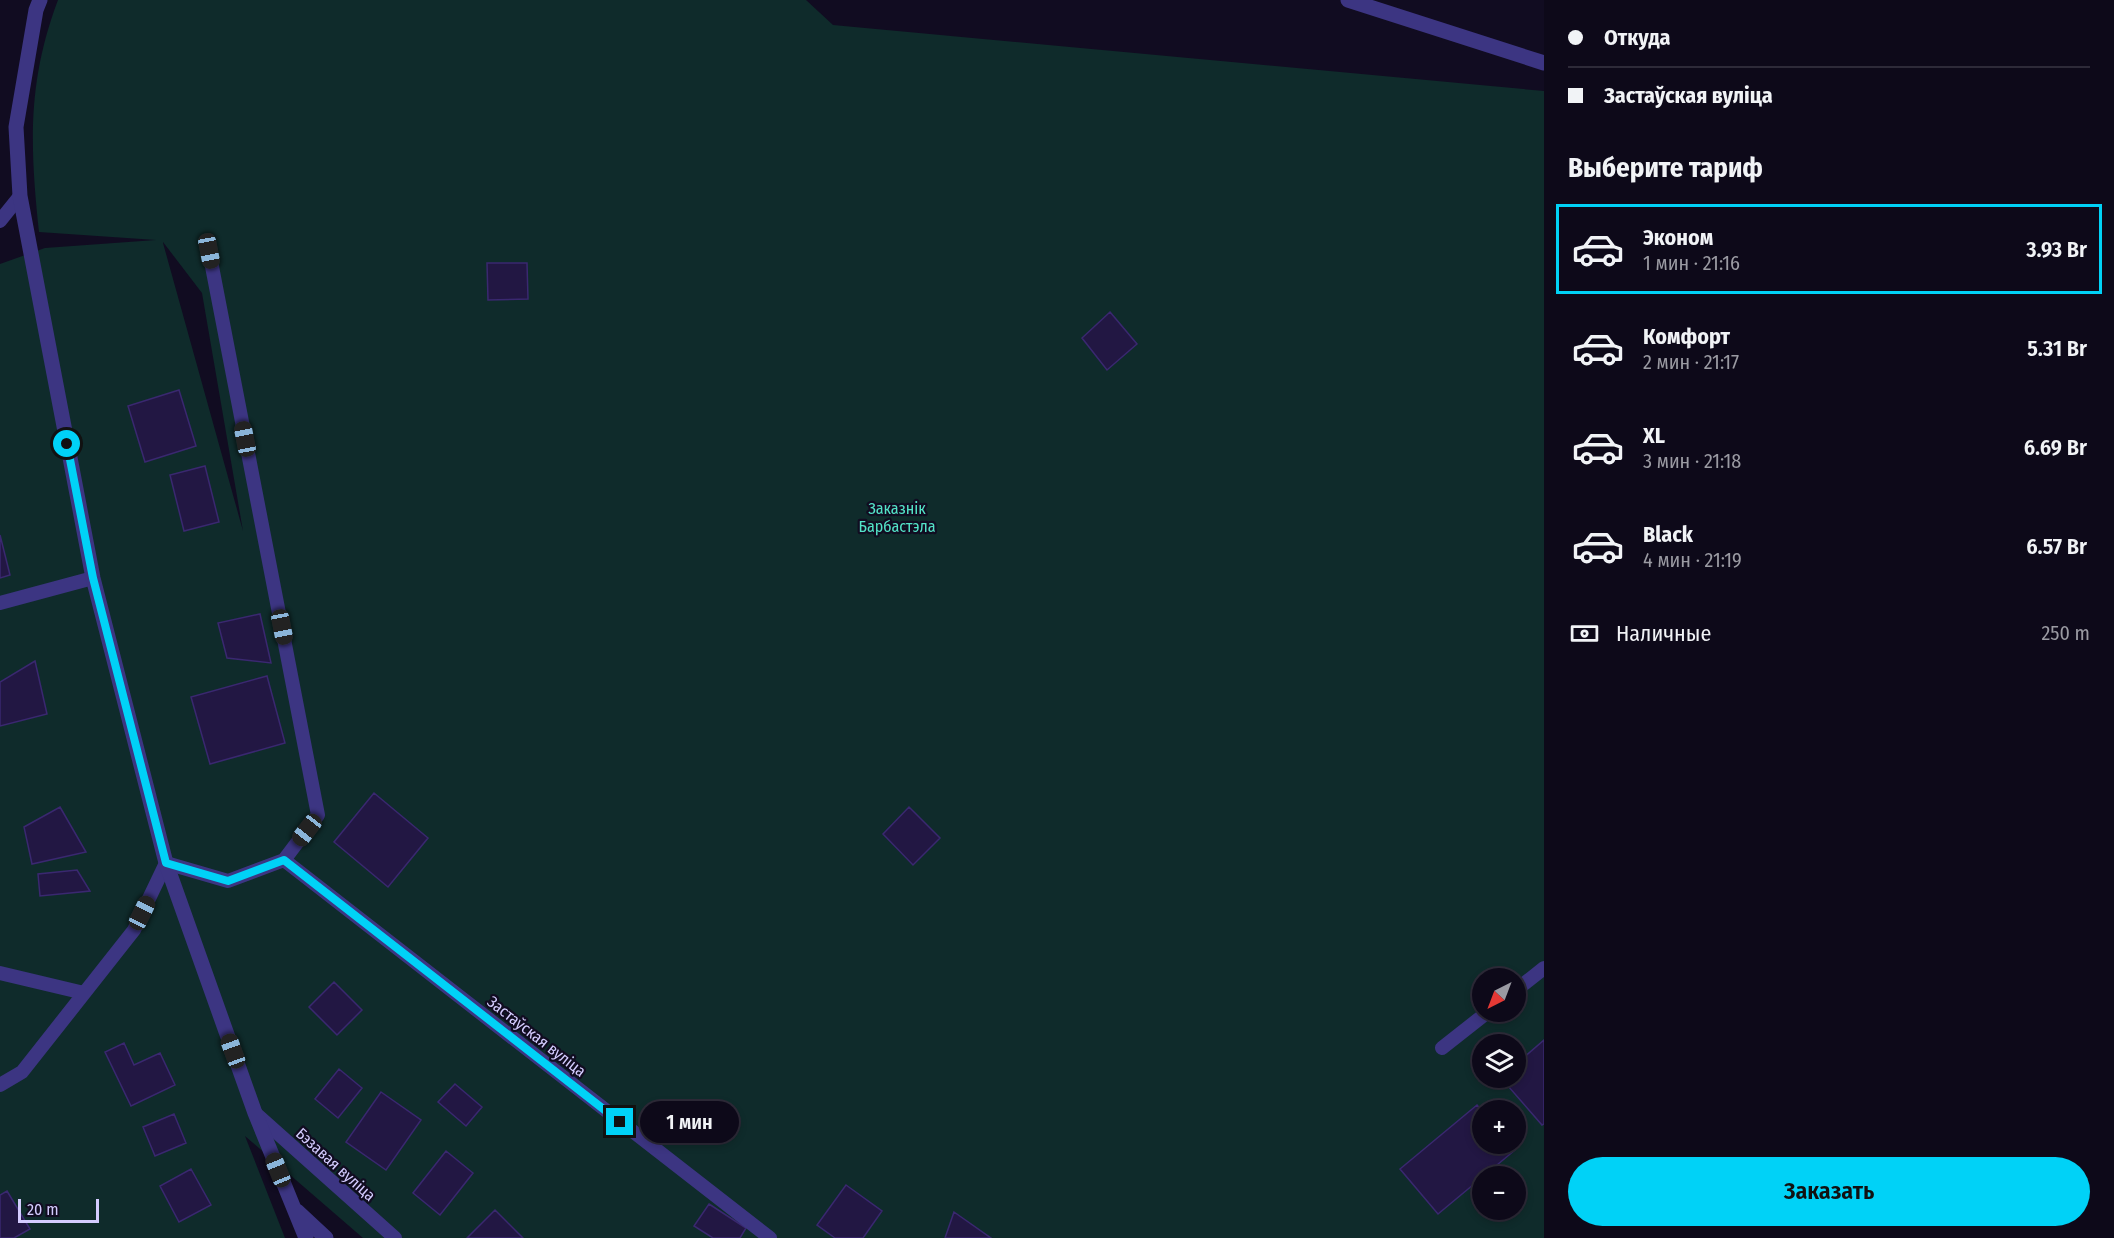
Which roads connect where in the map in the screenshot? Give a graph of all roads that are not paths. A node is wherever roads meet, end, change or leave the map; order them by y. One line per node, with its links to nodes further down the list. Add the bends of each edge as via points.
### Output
1 (40, 0): 4 (street, via 16,127)
2 (1347, 0): 3 (street)
3 (1544, 63)
4 (20, 196): 5 (lane); 7 (street)
5 (0, 220)
6 (209, 251): 9 (lane, via 318,815)
7 (93, 578): 8 (lane); 10 (street)
8 (0, 603)
9 (284, 860): 10 (lane, via 228,881); 23 (lane, Застаўская вуліца)
10 (166, 863): 14 (lane, via 134,930); 18 (street)
11 (1544, 968): 13 (lane)
12 (0, 973): 14 (lane)
13 (1526, 982)
14 (84, 993): 17 (lane, via 22,1072)
15 (1475, 1022): 16 (lane)
16 (1442, 1048)
17 (0, 1085)
18 (255, 1113): 19 (street); 22 (lane, Бэзавая вуліца)
19 (293, 1207): 20 (street); 21 (street)
20 (306, 1238)
21 (326, 1238)
22 (395, 1238)
23 (770, 1238)

